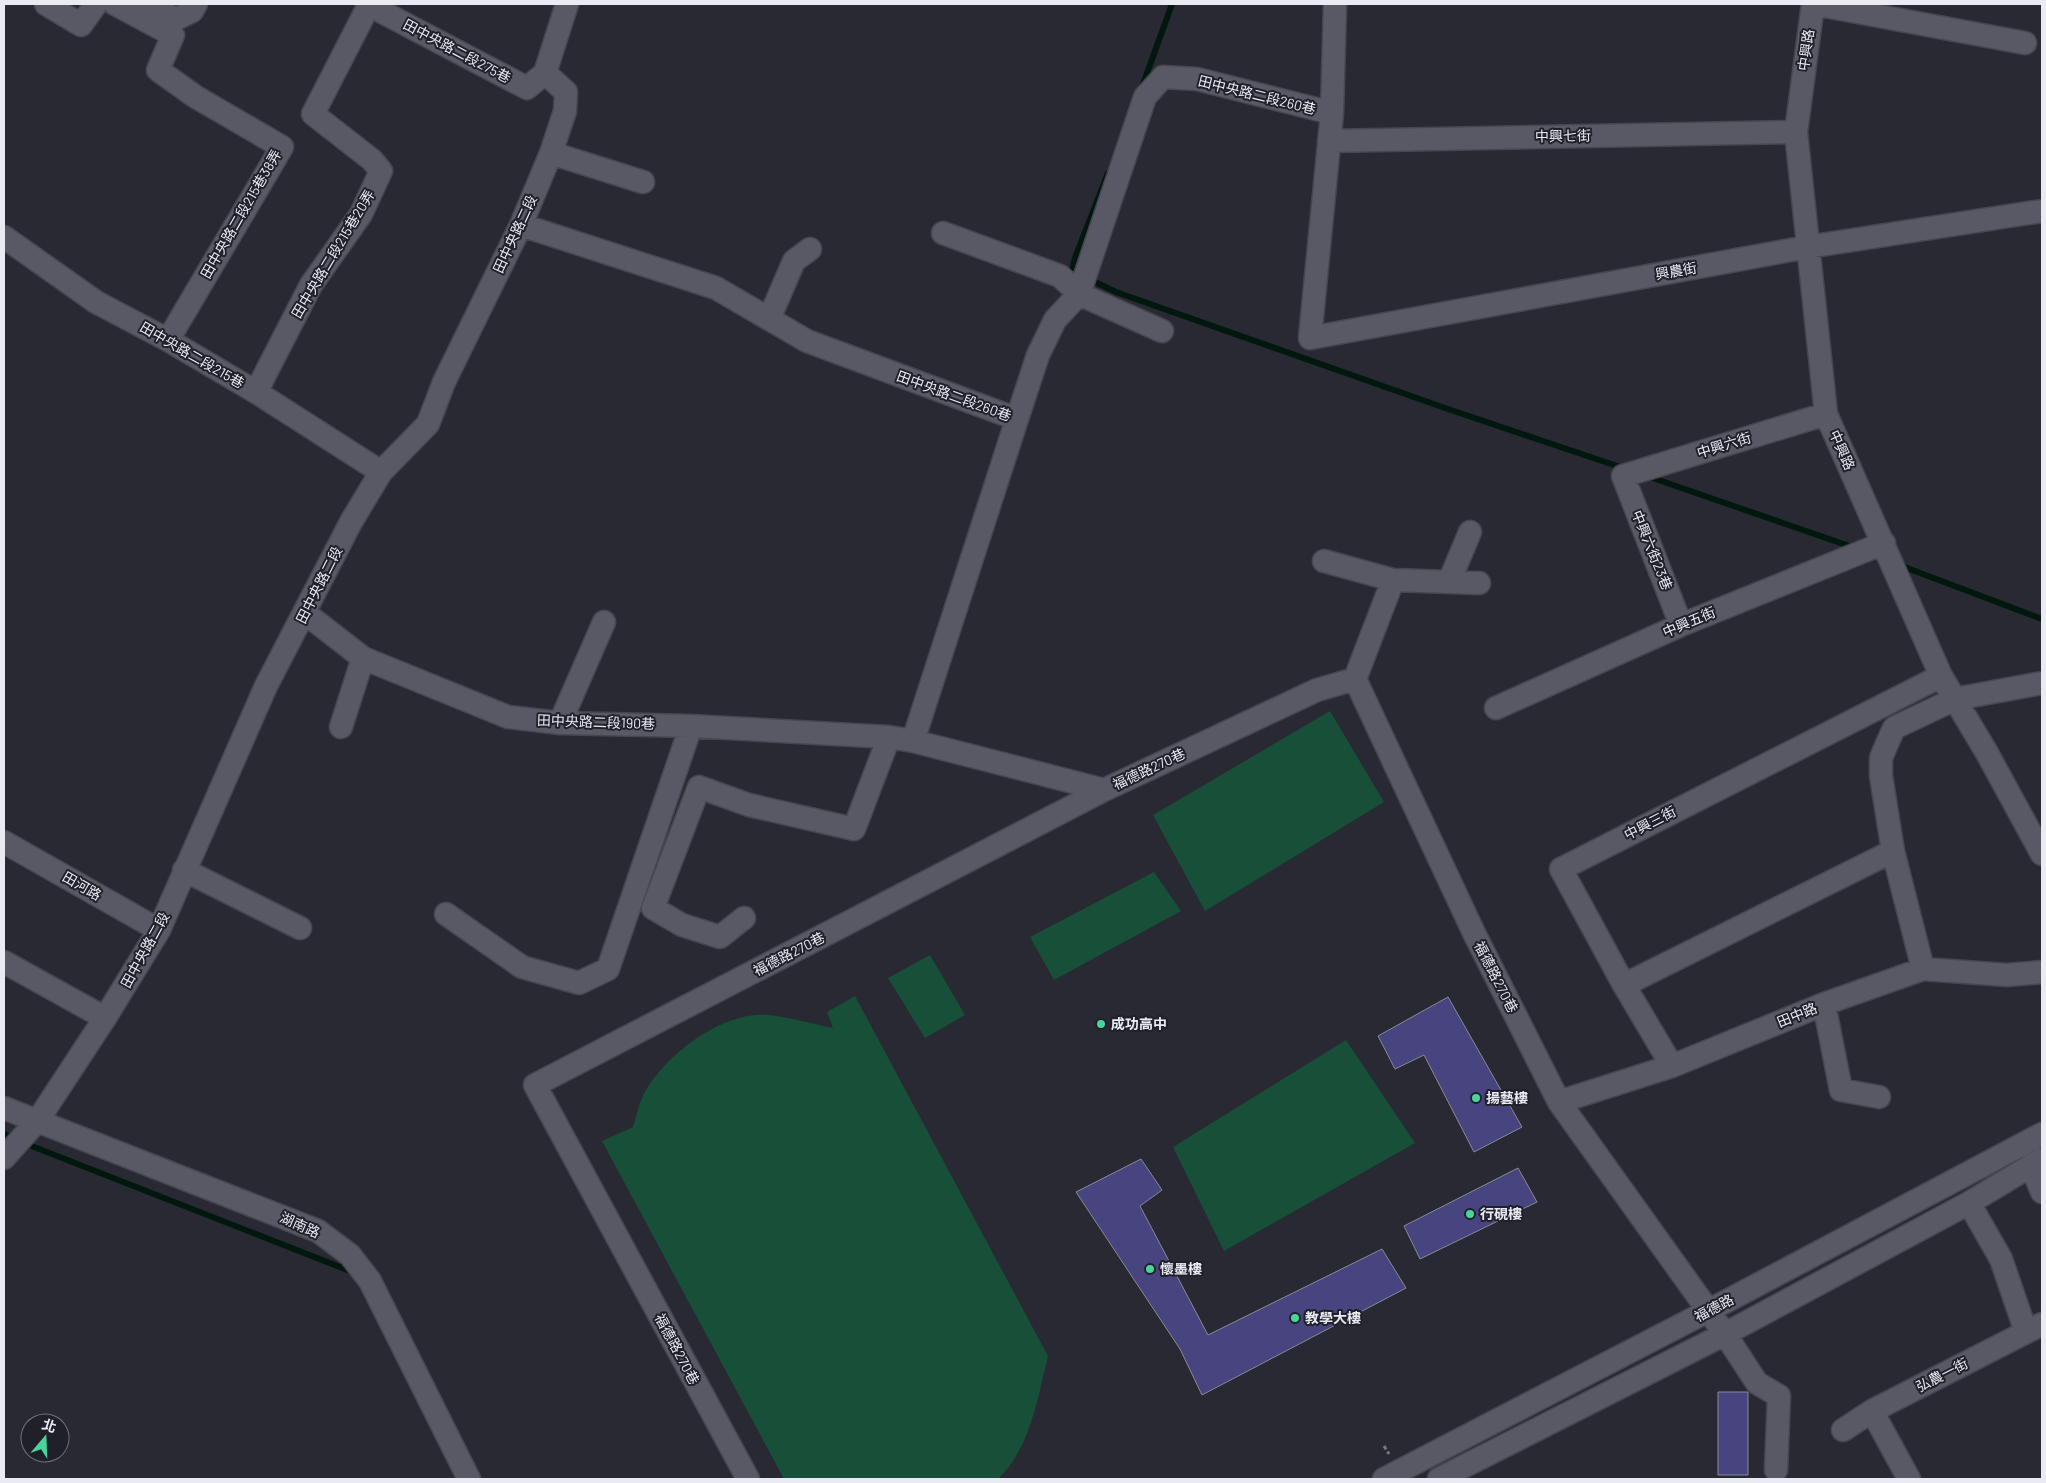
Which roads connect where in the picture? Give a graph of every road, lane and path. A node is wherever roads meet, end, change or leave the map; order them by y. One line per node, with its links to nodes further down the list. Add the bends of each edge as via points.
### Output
1 (46, 4): 2 (street, via 81,25)
2 (96, 4)
3 (115, 4): 26 (street, 田中央路二段215巷38弄, via 172,35 158,70 196,97 282,147)
4 (147, 4): 5 (street, via 176,19 192,11)
5 (196, 4)
6 (368, 4): 11 (street, 田中央路二段275巷, via 527,88); 27 (street, 田中央路二段215巷20弄, via 313,114 372,160 381,171 361,214 311,286)
7 (567, 4): 11 (street)
8 (1335, 4): 12 (street)
9 (1813, 4): 10 (street); 13 (street, 中興路)
10 (2025, 43)
11 (545, 73): 15 (street, 田中央路二段, via 566,92 565,111)
12 (1332, 114): 14 (street); 23 (street, 田中央路二段260巷, via 1197,79 1163,77 1145,98)
13 (1796, 132): 14 (street, 中興七街); 21 (street, 中興路)
14 (1329, 141): 21 (street, 興農街, via 1310,338)
15 (551, 153): 16 (street); 18 (street, 田中央路二段)
16 (643, 182)
17 (2042, 211): 21 (street, 興農街)
18 (521, 225): 24 (street, 田中央路二段260巷, via 716,288); 30 (street, 田中央路二段, via 444,382 428,424)
19 (943, 233): 23 (street, via 1060,276)
20 (4, 238): 26 (street, 田中央路二段215巷, via 96,302)
21 (1807, 247): 28 (street, 中興路)
22 (810, 249): 24 (street, via 794,261)
23 (1079, 294): 25 (street); 29 (street, 田中央路二段260巷, via 1054,320 1038,355)
24 (769, 319): 29 (street, 田中央路二段260巷, via 807,341)
25 (1162, 331)
26 (168, 340): 27 (street, 田中央路二段215巷)
27 (256, 392): 30 (street, 田中央路二段215巷)
28 (1826, 414): 31 (street, 中興六街); 33 (street, 中興路)
29 (1017, 419): 51 (street)
30 (381, 472): 38 (street, 田中央路二段, via 351,522)
31 (1623, 476): 40 (street, 中興六街23巷)
32 (1470, 532): 36 (street)
33 (1884, 543): 40 (street, 中興五街); 42 (street, 中興路)
34 (1324, 561): 35 (street)
35 (1393, 580): 36 (street); 43 (street)
36 (1449, 582): 37 (street)
37 (1479, 584)
38 (305, 613): 41 (street, 田中央路二段190巷); 56 (street, 田中央路二段, via 266,686)
39 (604, 622): 47 (street)
40 (1682, 625): 46 (street, 中興五街)
41 (363, 658): 47 (street, 田中央路二段190巷, via 508,718); 49 (street)
42 (1941, 676): 45 (street, 中興路); 64 (street, 中興三街, via 1561,868)
43 (1355, 679): 52 (street, 福德路270巷, via 1317,690); 69 (street, 福德路270巷, via 1474,933)
44 (2042, 683): 45 (street)
45 (1955, 698): 54 (street, via 1894,728 1881,758); 55 (street, 中興路)
46 (1496, 708)
47 (560, 723): 48 (street, 田中央路二段190巷)
48 (691, 726): 50 (street, 田中央路二段190巷); 57 (street, via 608,969 580,983 522,967)
49 (340, 727)
50 (889, 737): 51 (street, 田中央路二段190巷); 58 (street, via 854,829 749,805 700,787 653,908 682,925 720,937)
51 (913, 741): 52 (street, 田中央路二段190巷)
52 (1104, 790): 84 (street, 福德路270巷, via 535,1085)
53 (4, 842): 60 (street, 田河路)
54 (1893, 851): 62 (street); 64 (street)
55 (2042, 854)
56 (184, 870): 59 (street); 60 (street, 田中央路二段)
57 (446, 914)
58 (744, 918)
59 (300, 928)
60 (159, 930): 66 (street, 田中央路二段)
61 (4, 962): 66 (street)
62 (1923, 969): 63 (street, 田中路, via 2007,975); 65 (street, 田中路)
63 (2042, 972)
64 (1624, 985): 67 (street, 中興三街)
65 (1824, 1004): 67 (street, 田中路); 68 (street, via 1841,1090)
66 (105, 1018): 72 (street, 田中央路二段)
67 (1672, 1066): 69 (street, 田中路)
68 (1879, 1098)
69 (1559, 1102): 76 (street, 福德路270巷)
70 (4, 1108): 72 (street, 湖南路)
71 (2042, 1134): 76 (street, 福德路)
72 (20, 1140): 83 (street, 湖南路, via 318,1231 350,1255 370,1281)
73 (2037, 1162): 74 (street); 75 (street, 福德路)
74 (2042, 1192)
75 (1969, 1203): 77 (street, via 2001,1259); 78 (street, 福德路)
76 (1708, 1311): 78 (street, 福德路270巷); 82 (street, 福德路)
77 (2034, 1328): 79 (street, 弘農一街)
78 (1725, 1334): 81 (street, 福德路270巷, via 1757,1383 1778,1396); 85 (street, 福德路)
79 (1872, 1411): 80 (street, 弘農一街); 86 (street)
80 (1843, 1430)
81 (1776, 1470)
82 (1397, 1476)
83 (469, 1479)
84 (748, 1479)
85 (1439, 1479)
86 (1909, 1479)

